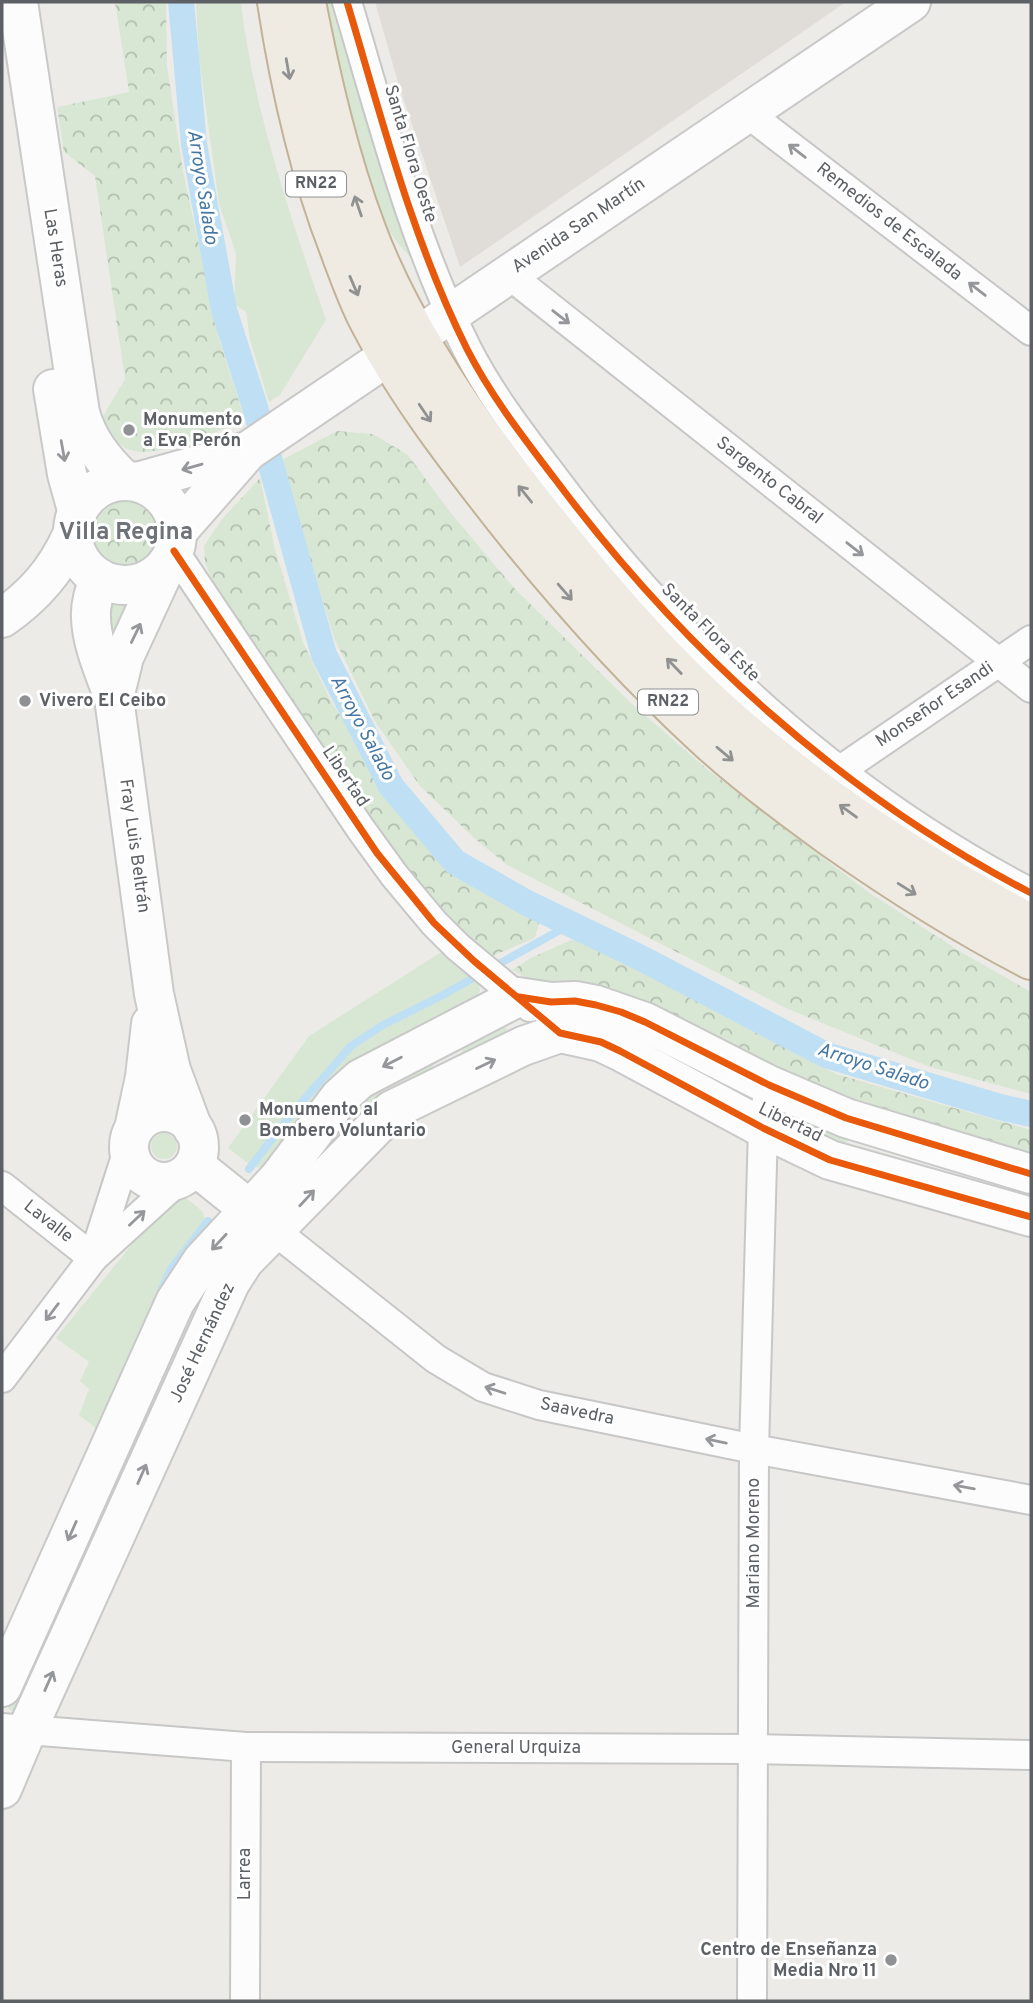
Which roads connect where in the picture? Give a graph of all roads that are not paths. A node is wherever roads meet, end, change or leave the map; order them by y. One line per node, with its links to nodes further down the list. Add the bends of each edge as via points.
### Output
1 (18, 2): 13 (street, Las Heras, via 80,413 91,441 110,467)
2 (277, 2): 11 (highway, RN22, one-way to 11, via 291,85 328,222 359,299)
3 (306, 2): 11 (highway, RN22, one-way to 3, via 382,267 341,153)
4 (347, 2): 9 (street, Santa Flora Oeste, via 408,209)
5 (911, 2): 7 (street, Avenida San Martín)
6 (2, 44): 14 (street, Las Heras, one-way to 14)
7 (747, 113): 8 (street, Avenida San Martín); 10 (street, Remedios de Escalada, one-way to 7)
8 (508, 274): 9 (street, Avenida San Martín); 19 (street, Sargento Cabral, one-way to 19)
9 (450, 313): 11 (street, Avenida San Martín); 22 (street, Santa Flora Este, via 496,399 604,542 672,620 737,684)
10 (1031, 331)
11 (403, 345): 12 (street, Avenida San Martín); 24 (highway, RN22, one-way to 11, via 917,859 727,717 594,579); 25 (highway, RN22, one-way to 25, via 447,445 613,646 708,740 804,817 900,885)
12 (248, 450): 13 (street, Avenida San Martín, one-way to 13); 15 (street, Avenida San Martín)
13 (130, 481): 14 (street, via 96,488 85,498); 15 (street, via 153,488 166,500 174,515)
14 (74, 522): 16 (street, via 75,549); 17 (street, via 54,570)
15 (173, 549): 16 (street, via 150,579 135,585); 21 (street, Fray Luis Beltrán, one-way to 15, via 124,657); 26 (street, Libertad, via 377,853 434,923)
16 (97, 577): 17 (street, via 75,596); 21 (street, Fray Luis Beltrán, via 90,619)
17 (10, 612)
18 (1031, 640): 19 (street, Monseñor Esandi)
19 (998, 662): 20 (street, Sargento Cabral); 22 (street, Monseñor Esandi)
20 (1031, 688)
21 (114, 698): 27 (street, Fray Luis Beltrán)
22 (839, 771): 23 (street, Santa Flora Este, via 904,817)
23 (1031, 893)
24 (1031, 924)
25 (1031, 960)
26 (509, 990): 28 (street, Libertad); 29 (street, Libertad, via 551,1002 585,1003 621,1012); 36 (street, José Hernández, one-way to 36, via 360,1079 340,1097 279,1178)
27 (153, 994): 31 (street, Fray Luis Beltrán, via 145,1077); 32 (street, Fray Luis Beltrán)
28 (560, 1033): 30 (street, Libertad, via 601,1042); 36 (street, José Hernández, one-way to 28, via 392,1110 523,1046)
29 (769, 1085): 30 (street, Mariano Moreno); 33 (street, Libertad, via 846,1118)
30 (763, 1128): 35 (street, Libertad, via 830,1160); 39 (street, Mariano Moreno)
31 (131, 1138): 32 (street, via 134,1165 146,1178 164,1182); 32 (street, Saavedra, via 146,1117 164,1112 181,1117); 37 (street, Fray Luis Beltrán)
32 (189, 1157): 36 (street, Saavedra); 37 (street, Fray Luis Beltrán, one-way to 32)
33 (1031, 1174)
34 (2, 1186): 37 (street, Lavalle)
35 (1031, 1217)
36 (262, 1220): 39 (street, Saavedra, one-way to 36, via 539,1405 483,1387 436,1359); 41 (street, José Hernández, one-way to 41, via 202,1261 175,1302); 42 (street, José Hernández, one-way to 36)
37 (93, 1258): 38 (street, Fray Luis Beltrán, one-way to 38)
38 (2, 1378)
39 (754, 1449): 40 (street, Saavedra, one-way to 39); 44 (street, Mariano Moreno)
40 (1031, 1500)
41 (2, 1687)
42 (14, 1729): 43 (street, General Urquiza); 46 (street, José Hernández)
43 (246, 1747): 44 (street, General Urquiza); 47 (street, Larrea)
44 (754, 1749): 45 (street, General Urquiza); 48 (street, Mariano Moreno)
45 (1031, 1755)
46 (2, 1789)
47 (245, 2001)
48 (751, 2001)

